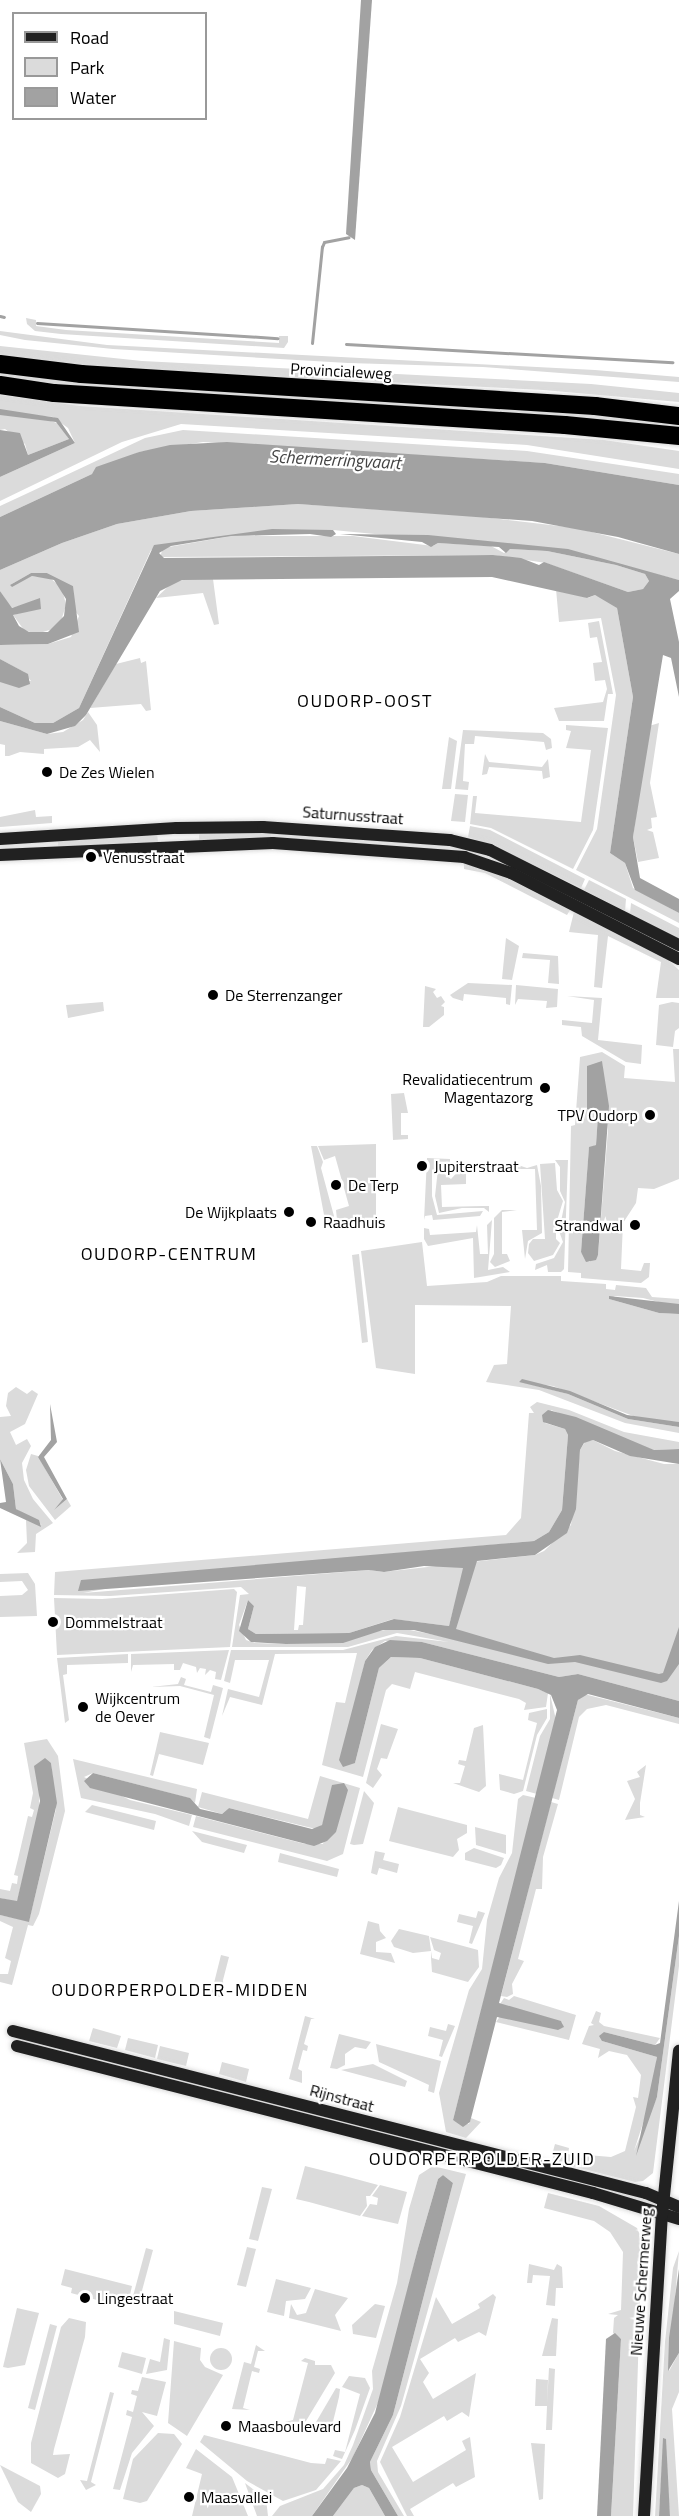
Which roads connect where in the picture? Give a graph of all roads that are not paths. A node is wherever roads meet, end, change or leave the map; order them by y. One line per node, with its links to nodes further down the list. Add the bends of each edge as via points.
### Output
1 (0, 364): 3 (highway, Provincialeweg, via 81,374 596,406)
2 (0, 385): 4 (highway, via 54,393 554,424)
3 (679, 416)
4 (679, 436)
5 (430, 838): 6 (street, Saturnusstraat, via 264,827); 8 (street); 9 (street, Saturnusstraat, via 490,850)
6 (0, 839)
7 (0, 855): 8 (street, Saturnusstraat, via 264,843)
8 (429, 855): 10 (street, Saturnusstraat, via 490,864)
9 (679, 945)
10 (679, 959)
11 (13, 2031): 14 (street, Rijnstraat)
12 (17, 2046): 16 (street, Rijnstraat, via 592,2193)
13 (679, 2051): 14 (street, Nieuwe Schermerweg)
14 (663, 2200): 15 (street, Rijnstraat); 16 (street, Nieuwe Schermerweg)
15 (679, 2207)
16 (662, 2215): 17 (street, Rijnstraat); 18 (street, Nieuwe Schermerweg)
17 (679, 2219)
18 (644, 2516)

